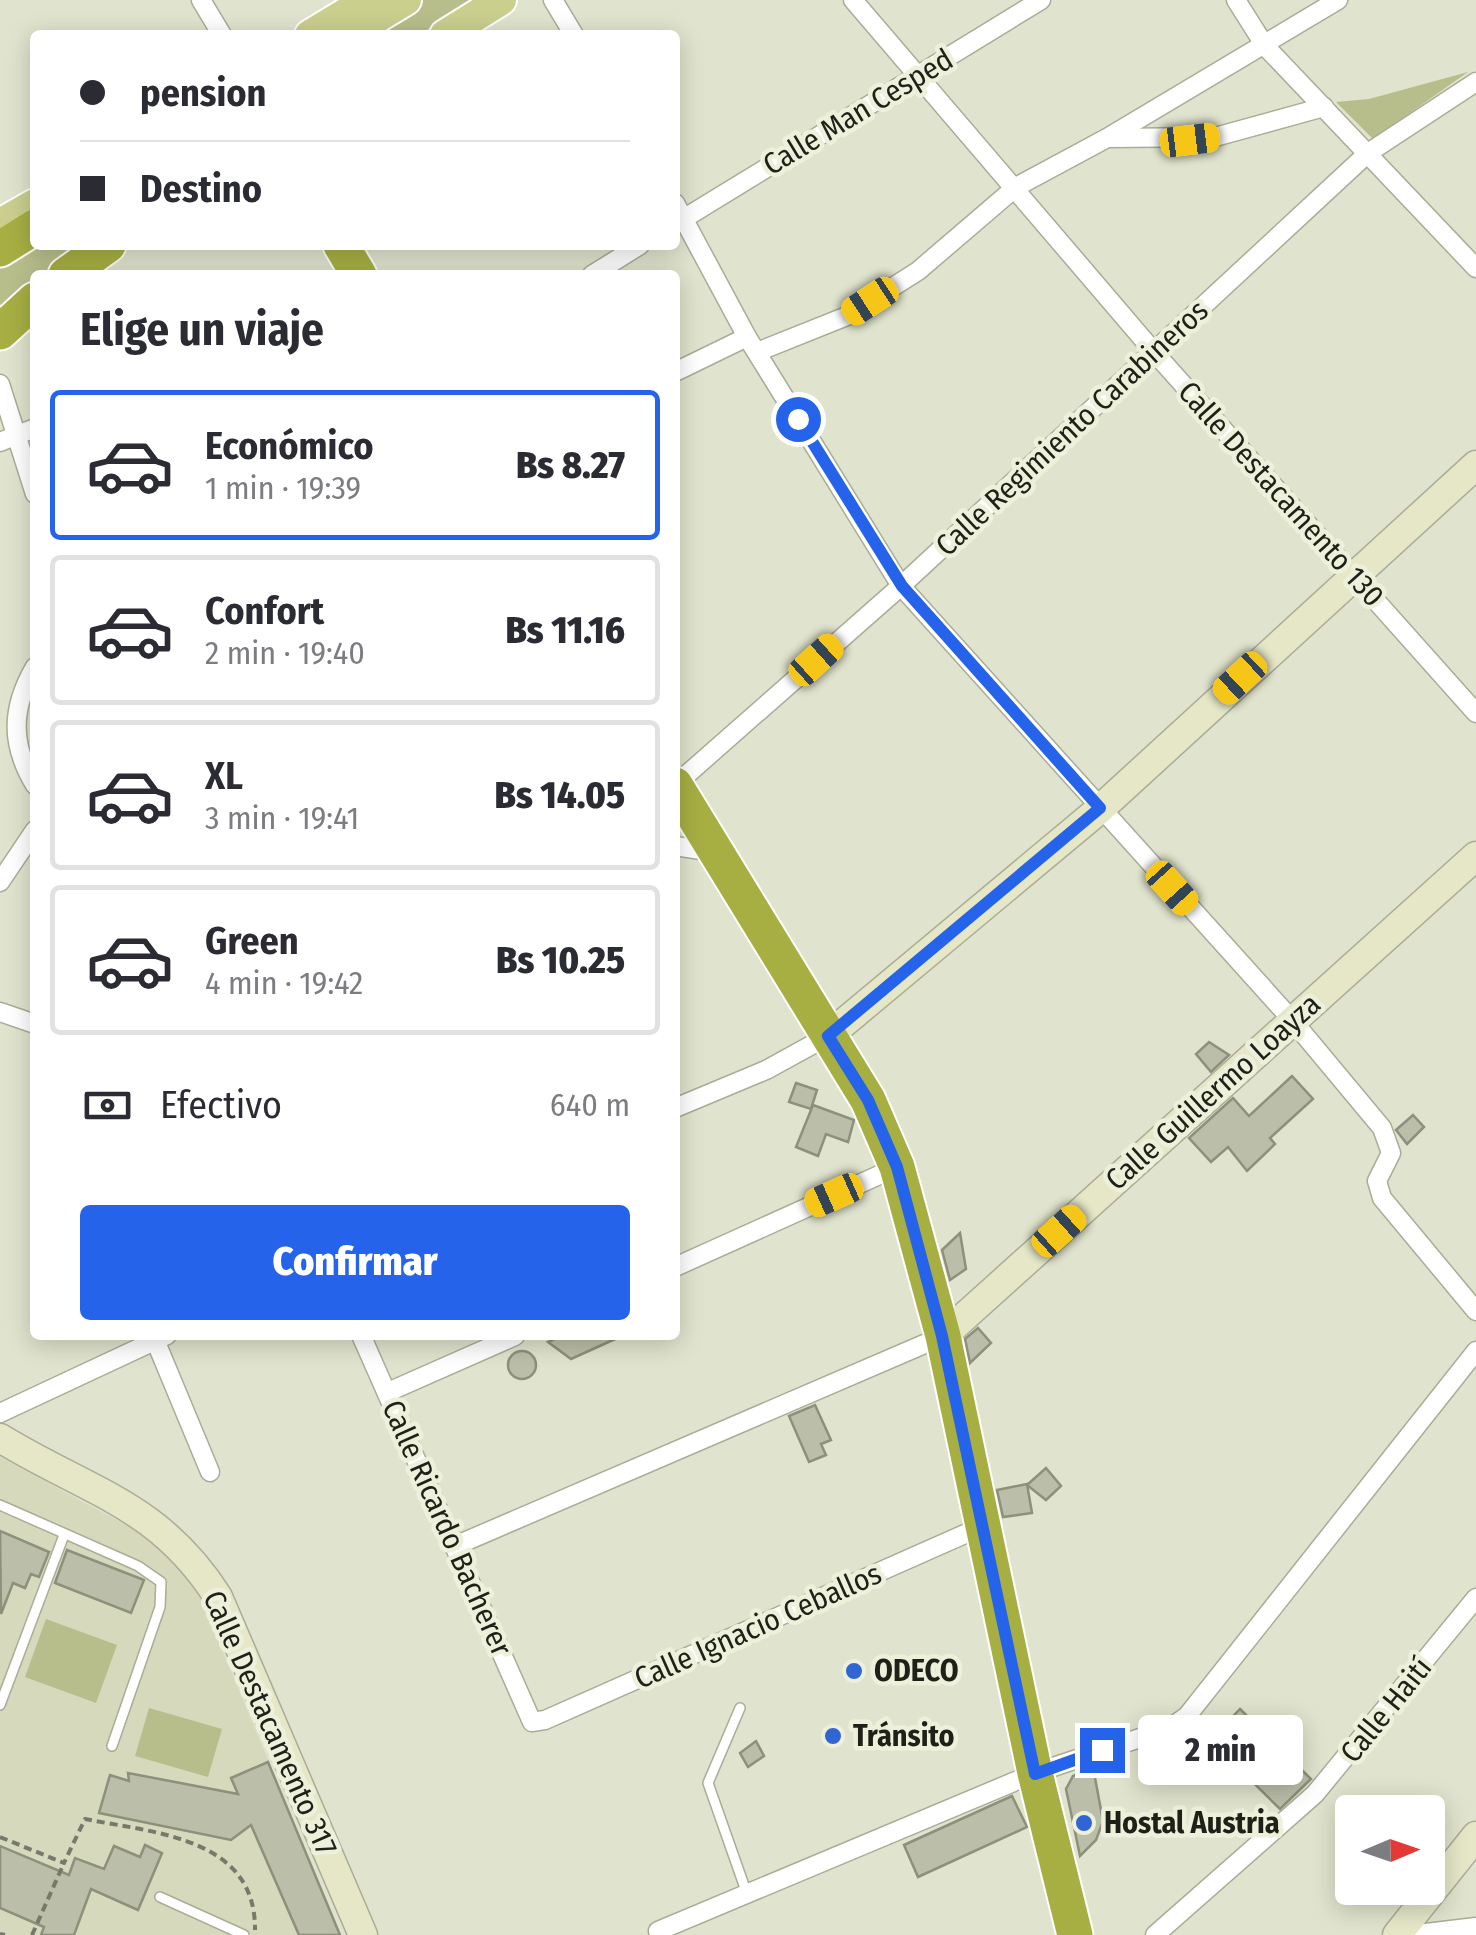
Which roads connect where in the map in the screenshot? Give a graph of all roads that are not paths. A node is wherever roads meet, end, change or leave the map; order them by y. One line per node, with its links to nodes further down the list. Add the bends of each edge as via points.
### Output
1 (201, 0): 10 (street)
2 (368, 0): 11 (main road)
3 (406, 0): 12 (main road)
4 (502, 0): 13 (main road)
5 (553, 0): 14 (street)
6 (853, 0): 16 (street, Calle Destacamento 130)
7 (1042, 0): 16 (street, Calle Man Cesped)
8 (1236, 0): 15 (street)
9 (1338, 0): 15 (street)
10 (219, 30)
11 (318, 30)
12 (356, 30)
13 (453, 30)
14 (571, 30)
15 (1265, 46): 18 (street); 19 (street)
16 (919, 75): 21 (street, Calle Destacamento 130); 23 (street, Calle Man Cesped)
17 (1476, 82): 20 (street, Calle Regimiento Carabineros)
18 (1324, 107): 19 (street, via 1215,137); 20 (street)
19 (1108, 138): 21 (street)
20 (1368, 152): 30 (street); 34 (street, Calle Regimiento Carabineros)
21 (1016, 187): 33 (street, via 918,271 847,316); 34 (street, Calle Destacamento 130)
22 (30, 207): 25 (main road)
23 (680, 214)
24 (680, 218): 33 (street)
25 (0, 224)
26 (30, 230): 27 (highway)
27 (0, 248)
28 (101, 250): 31 (highway)
29 (632, 250): 32 (street)
30 (1476, 268)
31 (73, 270)
32 (600, 270)
33 (752, 344): 35 (street); 41 (street)
34 (1154, 352): 40 (street, Calle Destacamento 130); 41 (street, Calle Regimiento Carabineros)
35 (680, 370)
36 (0, 384): 37 (street)
37 (17, 434): 39 (street)
38 (1476, 464): 40 (street)
39 (30, 477)
40 (1353, 574): 43 (street, Calle Destacamento 130); 48 (street)
41 (902, 586): 46 (street, Calle Regimiento Carabineros); 48 (street)
42 (30, 676): 44 (street)
43 (1476, 712)
44 (8, 716): 45 (street)
45 (30, 773)
46 (680, 781)
47 (680, 793): 51 (highway)
48 (1100, 808): 55 (street); 57 (street)
49 (30, 837): 53 (street)
50 (680, 847): 51 (street)
51 (716, 853): 57 (highway)
52 (1476, 856): 55 (street, Calle Guillermo Loayza)
53 (0, 882)
54 (0, 1012): 56 (street)
55 (1292, 1020): 61 (street, via 1391,1144 1378,1181 1382,1198); 62 (street, Calle Guillermo Loayza)
56 (30, 1022)
57 (828, 1036): 58 (street); 59 (highway, via 868,1100)
58 (680, 1106)
59 (897, 1167): 60 (street); 62 (highway)
60 (680, 1264)
61 (1476, 1311)
62 (942, 1336): 73 (highway); 75 (street, Calle Guillermo Loayza)
63 (153, 1340): 69 (street)
64 (160, 1340): 71 (street)
65 (363, 1340): 68 (street, Calle Ricardo Bacherer)
66 (506, 1340): 68 (street)
67 (1476, 1351): 82 (street, via 1187,1716 1170,1728)
68 (388, 1392): 75 (street, Calle Ricardo Bacherer)
69 (0, 1413)
70 (0, 1438): 89 (street, Calle Destacamento 317, via 151,1520 198,1565 218,1597)
71 (210, 1472)
72 (0, 1505): 74 (lane)
73 (983, 1526): 80 (street, Calle Ignacio Ceballos); 82 (highway)
74 (64, 1534): 77 (lane); 81 (lane, via 161,1582 160,1607)
75 (456, 1545): 80 (street, Calle Ricardo Bacherer)
76 (1476, 1598): 91 (street, Calle Haití, via 1315,1794)
77 (4, 1682): 78 (lane)
78 (0, 1706)
79 (740, 1708): 84 (lane, via 708,1783)
80 (532, 1722)
81 (112, 1746)
82 (1035, 1774): 84 (street); 90 (highway)
83 (1476, 1836): 92 (street)
84 (746, 1891): 87 (street)
85 (160, 1897): 88 (lane)
86 (1476, 1927): 93 (street)
87 (658, 1930)
88 (244, 1935)
89 (363, 1935)
90 (1076, 1935)
91 (1155, 1935)
92 (1398, 1935)
93 (1410, 1935)

